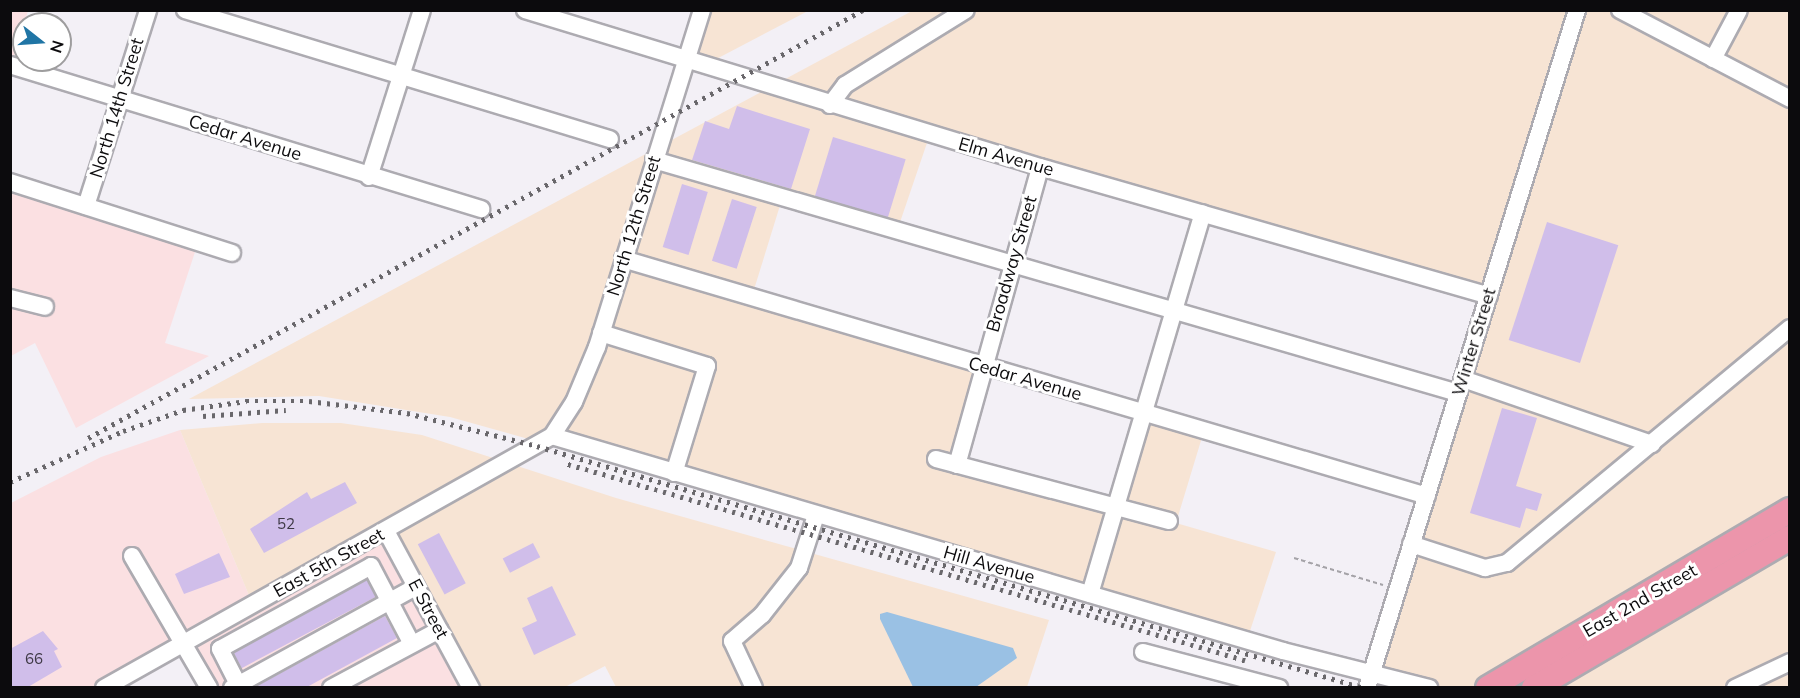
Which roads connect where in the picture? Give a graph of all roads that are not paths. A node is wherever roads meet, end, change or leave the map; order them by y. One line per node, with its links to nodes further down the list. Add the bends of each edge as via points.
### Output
1 (148, 10): 15 (street, North 14th Street)
2 (185, 10): 13 (street)
3 (422, 10): 13 (street)
4 (525, 10): 11 (street, Elm Avenue)
5 (702, 10): 11 (street, North 12th Street)
6 (966, 10): 16 (street, via 845,86)
7 (1577, 10): 28 (street, Winter Street)
8 (1620, 10): 10 (street)
9 (1739, 10): 10 (street)
10 (1713, 59): 14 (street)
11 (686, 61): 16 (street, Elm Avenue); 18 (street, North 12th Street)
12 (10, 65): 15 (street, Cedar Avenue)
13 (400, 78): 17 (street); 20 (street)
14 (1790, 99)
15 (120, 100): 20 (street, Cedar Avenue); 22 (street, North 14th Street)
16 (830, 105): 19 (street, Elm Avenue)
17 (610, 139)
18 (654, 160): 26 (street, North 12th Street); 27 (street)
19 (1040, 167): 24 (street, Elm Avenue); 27 (street, Broadway Street)
20 (369, 177): 23 (street, Cedar Avenue)
21 (10, 182): 22 (street)
22 (86, 206): 25 (street)
23 (481, 209)
24 (1203, 213): 28 (street, Elm Avenue); 31 (street)
25 (232, 253)
26 (623, 259): 33 (street, North 12th Street); 34 (street, Cedar Avenue)
27 (1012, 264): 31 (street); 34 (street, Broadway Street)
28 (1488, 296): 35 (street, Winter Street)
29 (10, 298): 30 (street)
30 (45, 308)
31 (1174, 310): 35 (street); 36 (street)
32 (1790, 328): 38 (street)
33 (601, 333): 37 (street, North 12th Street, via 574,402); 41 (street, via 707,366)
34 (983, 366): 36 (street, Cedar Avenue); 40 (street, Broadway Street)
35 (1461, 386): 38 (street); 42 (street, Winter Street)
36 (1143, 414): 42 (street, Cedar Avenue); 43 (street)
37 (552, 436): 41 (street, Hill Avenue); 47 (street, East 5th Street)
38 (1652, 444): 49 (street, via 1507,563 1485,568)
39 (936, 459): 40 (street)
40 (957, 465): 43 (street)
41 (674, 473): 45 (street, Hill Avenue)
42 (1426, 496): 49 (street, Winter Street)
43 (1116, 507): 46 (street); 52 (street)
44 (1790, 510): 59 (highway, East 2nd Street)
45 (816, 515): 52 (street, Hill Avenue); 66 (street, via 799,568 762,615 732,641)
46 (1169, 521)
47 (386, 531): 51 (street, E Street); 55 (street, East 5th Street)
48 (1790, 538): 59 (highway, East 2nd Street)
49 (1411, 544): 60 (street, Winter Street)
50 (132, 556): 55 (street)
51 (416, 587): 53 (street); 54 (street, E Street)
52 (1090, 594): 60 (street, Hill Avenue)
53 (390, 601): 56 (street); 61 (street); 61 (street, via 371,566 230,643 220,649)
54 (439, 630): 56 (street); 65 (street, E Street)
55 (185, 644): 62 (street, East 5th Street); 63 (street)
56 (412, 644): 64 (street)
57 (1143, 652): 67 (street)
58 (1790, 662): 71 (street)
59 (1554, 664): 69 (highway, East 2nd Street); 70 (highway, East 2nd Street)
60 (1369, 680): 68 (street, Hill Avenue)
61 (236, 686)
62 (104, 687)
63 (209, 687)
64 (331, 687)
65 (471, 687)
66 (754, 687)
67 (1279, 687)
68 (1429, 687)
69 (1488, 687)
70 (1534, 687)
71 (1735, 687)

